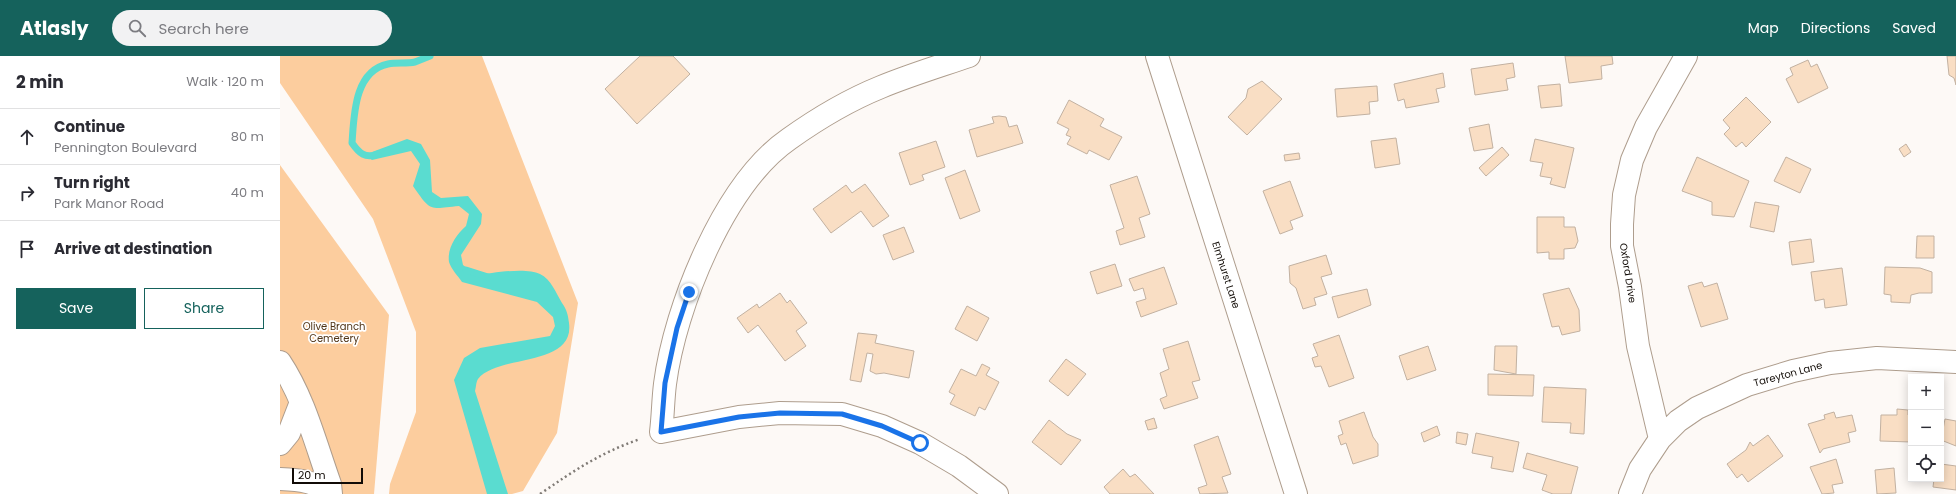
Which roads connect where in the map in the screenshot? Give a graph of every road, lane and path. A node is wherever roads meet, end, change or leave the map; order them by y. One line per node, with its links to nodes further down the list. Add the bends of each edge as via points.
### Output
1 (969, 56): 7 (street, via 880,87 833,111 788,139 748,178 719,222 677,328 665,383)
2 (1157, 56): 14 (street, Elmhurst Lane)
3 (1686, 56): 8 (street, Oxford Drive, via 1646,127 1632,160 1624,195 1622,224 1622,246 1638,346)
4 (280, 362): 6 (street)
5 (1956, 362): 8 (street, Tareyton Lane, via 1877,358 1830,363 1793,371 1747,385 1697,408 1678,421)
6 (301, 402): 9 (street, via 289,433); 11 (street, via 330,484)
7 (661, 432): 12 (path, via 613,448 579,467); 13 (street, via 780,413 842,414 882,426 920,443 959,466)
8 (1660, 439): 15 (street, via 1640,469)
9 (280, 444)
10 (280, 479): 11 (street, via 304,480 317,484)
11 (331, 494)
12 (540, 494)
13 (997, 494)
14 (1296, 494)
15 (1630, 494)

